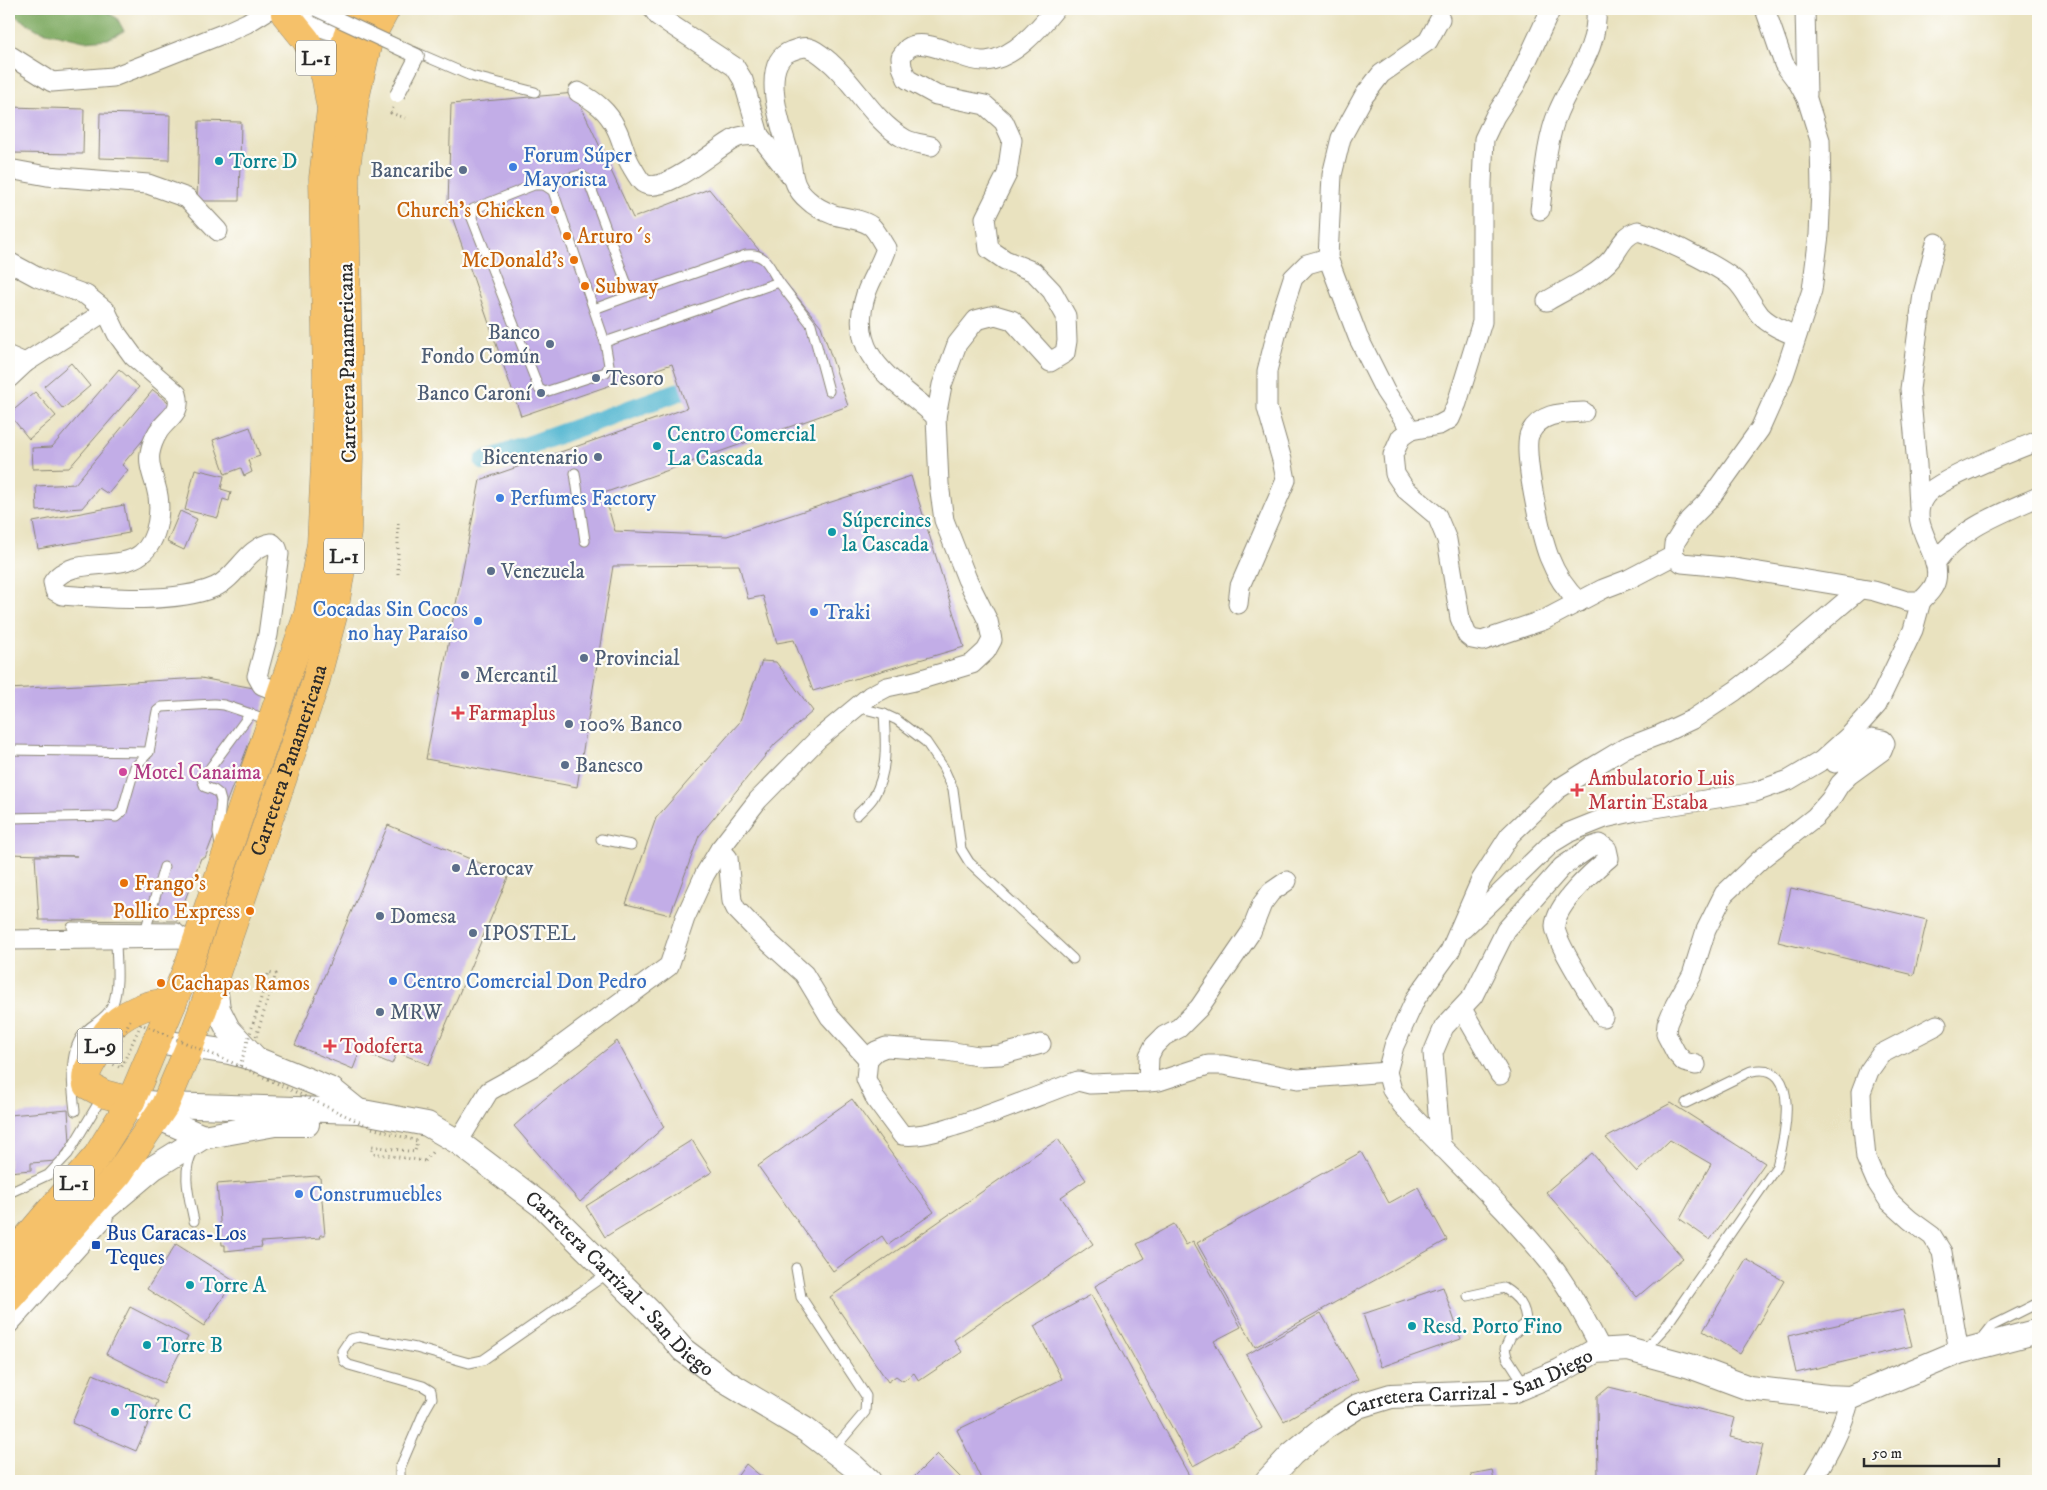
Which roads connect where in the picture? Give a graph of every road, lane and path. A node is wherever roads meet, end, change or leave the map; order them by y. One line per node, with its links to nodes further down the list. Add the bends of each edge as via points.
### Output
1 (316, 9): 17 (street, bridge, via 417,56)
2 (342, 9): 13 (main road)
3 (359, 9): 13 (main road, Carretera Panamericana / L-1)
4 (386, 9): 13 (main road, Carretera Panamericana / L-1)
5 (653, 9): 20 (street, via 658,16 735,67 743,80)
6 (1055, 9): 41 (street, via 1011,53 987,61 971,61 920,44 908,48 901,57 907,79 936,95 985,105 1004,122 1012,140 1007,174 985,218 989,249 1005,260 1034,272 1052,291 1066,316 1064,354 1050,362 1012,320 995,314 976,320 957,344 942,384)
7 (1551, 9): 42 (street, via 1516,84 1484,139 1482,322 1463,386 1450,419 1439,425)
8 (1596, 9): 25 (street, via 1596,29 1589,50 1558,112)
9 (1765, 9): 18 (street, via 1784,64)
10 (1805, 9): 18 (street)
11 (280, 10): 13 (street); 14 (street, via 113,78 52,82); 19 (main road, L-1, via 306,40)
12 (1440, 19): 28 (street, via 1428,41 1381,74 1364,96 1341,138 1332,175)
13 (357, 39): 15 (lane, via 416,51 471,76); 19 (main road, Carretera Panamericana / L-1)
14 (9, 55)
15 (536, 92)
16 (578, 92): 20 (street, via 604,110 616,128 629,163 643,183 652,186 685,173 739,137)
17 (397, 95)
18 (1807, 99): 35 (street, via 1820,140 1819,235 1812,290)
19 (343, 104): 56 (main road, Carretera Panamericana / L-1, via 322,178 327,380 321,544 308,614); 78 (main road, Carretera Panamericana / L-1, via 349,458 347,533 334,612 315,684)
20 (759, 135): 23 (street)
21 (930, 146): 23 (street, via 906,139 890,127 846,76 822,54 800,48 788,52 778,62 774,76 777,112 791,160)
22 (9, 168): 26 (street, via 47,176 148,184 187,198)
23 (792, 178): 41 (street, via 808,200 832,214 870,226 886,248 866,293 862,310 862,341 880,369)
24 (544, 185): 31 (lane, via 580,174 588,180 629,290); 33 (lane, via 553,191); 36 (lane, via 534,185 473,209 472,218 539,389 544,392 606,372 609,365)
25 (1540, 210)
26 (218, 230)
27 (1936, 243): 46 (street, via 1924,294 1910,389)
28 (1328, 258): 42 (street, via 1358,337 1384,391); 55 (street, via 1306,264 1293,278 1282,312 1267,371 1267,408 1286,480 1240,586)
29 (9, 262): 34 (street, via 37,277 86,295)
30 (779, 282): 31 (lane, via 756,253); 36 (lane); 39 (lane, via 812,324)
31 (635, 294): 33 (lane)
32 (1547, 301): 35 (street, via 1589,276 1611,259 1630,233 1638,231 1720,270 1735,280 1760,316)
33 (594, 309): 36 (lane)
34 (106, 311): 37 (street); 56 (street, via 132,356 177,394 180,402 158,432 150,454 156,488 157,524 150,544 132,560 68,570 58,575 54,582 55,591 62,595 115,599 182,595 216,587 257,548 272,543 279,554 268,635 258,676 262,685)
35 (1796, 336): 49 (street, via 1784,375 1760,429 1709,500 1689,520 1674,544)
36 (605, 342)
37 (17, 359): 38 (street)
38 (9, 378)
39 (829, 391)
40 (1584, 412): 54 (street, via 1550,415 1538,422 1529,434 1528,460 1549,556 1564,587)
41 (936, 417): 57 (street, via 944,520 988,622 992,640 972,664 887,687)
42 (1411, 430): 54 (street, via 1401,437 1394,455 1395,474 1405,489 1437,516 1447,540 1460,618 1467,635 1482,641 1544,620)
43 (2038, 442): 46 (street, via 1952,479 1925,495)
44 (575, 473): 48 (lane)
45 (2038, 497): 50 (street, via 1998,514 1962,536 1944,550)
46 (1919, 508): 50 (street, via 1923,535)
47 (398, 523): 51 (path)
48 (585, 541)
49 (1672, 556): 52 (street, via 1682,563 1735,568); 54 (street)
50 (1935, 563): 53 (street, via 1936,579 1931,591)
51 (398, 574)
52 (1860, 589): 53 (street, via 1907,601); 74 (street, via 1787,651 1693,719 1625,748 1558,789 1510,835 1481,880)
53 (1921, 601): 62 (street, via 1913,630 1877,705 1821,761)
54 (1578, 602)
55 (1238, 604)
56 (282, 693): 59 (main road, Carretera Panamericana / L-1)
57 (857, 707): 58 (lane); 67 (street, via 818,739 758,800)
58 (884, 714): 63 (lane, via 884,771 872,799); 77 (lane, via 926,742 943,767 954,789 960,849 969,862)
59 (261, 717): 61 (lane, via 224,705 162,706); 68 (main road, Carretera Panamericana / L-1); 68 (lane, via 202,779 205,787 219,794 221,801 218,832)
60 (9, 750): 61 (lane)
61 (149, 752): 64 (lane, via 135,767 122,812 116,817)
62 (1789, 780): 74 (street, via 1756,792 1612,816 1570,832 1552,843); 89 (street, via 1799,782 1824,772 1872,738 1885,743 1882,751 1840,784 1815,817 1761,859 1724,894 1706,930 1692,975 1667,1024 1666,1034 1676,1053 1684,1062)
63 (857, 815)
64 (9, 818)
65 (601, 839): 66 (lane)
66 (631, 845)
67 (720, 849): 88 (street, via 728,858 732,901 736,909 804,974 830,1017); 101 (street, via 685,918 669,966 534,1066 489,1091)
68 (223, 863): 73 (main road, Carretera Panamericana / L-1)
69 (164, 867): 72 (lane)
70 (1288, 881): 92 (street, via 1271,892 1262,904 1251,932 1199,1008 1180,1028 1164,1036 1154,1046 1149,1056)
71 (72, 927): 72 (lane)
72 (146, 928): 73 (lane, via 177,928)
73 (190, 938): 75 (street); 79 (main road, Carretera Panamericana / L-1, via 189,964)
74 (1455, 938): 90 (street, via 1450,951 1416,998 1394,1046)
75 (116, 939): 76 (street); 96 (lane, via 113,1006 85,1032 74,1055 71,1077)
76 (9, 940)
77 (1073, 959)
78 (214, 979): 86 (main road, Carretera Panamericana / L-1); 87 (street, via 218,1009 228,1029)
79 (172, 1004): 84 (main road, Carretera Panamericana / L-1); 93 (main road, L-9, via 165,1002 144,1007 116,1023 106,1034 85,1076 87,1085)
80 (1462, 1010): 81 (street, via 1473,996 1506,930 1562,867 1600,844 1607,849 1609,858 1584,878 1555,925 1564,949); 91 (street); 102 (street, via 1444,1028 1434,1053)
81 (1603, 1017)
82 (130, 1020): 87 (path, bridge, via 111,1063 121,1068 141,1024)
83 (1938, 1025): 116 (street, via 1881,1054 1869,1070 1861,1092 1862,1117 1866,1158 1876,1181 1889,1201 1932,1236 1942,1252)
84 (156, 1041): 86 (street); 94 (main road, Carretera Panamericana / L-1)
85 (1042, 1044): 88 (street, via 1000,1055 978,1056 886,1047)
86 (189, 1048): 87 (street); 98 (main road, Carretera Panamericana / L-1)
87 (256, 1058): 87 (path, bridge, via 269,972 276,974); 97 (street, via 332,1090); 99 (street, via 281,1080 286,1095); 103 (path, bridge, via 372,1128 417,1142 415,1152 372,1146 372,1153)
88 (868, 1059): 92 (street, via 866,1079 876,1100 902,1135 910,1136 978,1119 1078,1081 1090,1084)
89 (1696, 1065)
90 (1387, 1072): 92 (street, via 1298,1079 1208,1065); 102 (street, via 1392,1090 1402,1105)
91 (1500, 1075)
92 (1148, 1082)
93 (104, 1094): 94 (main road, L-9); 105 (lane, via 68,1154 48,1175)
94 (131, 1102): 98 (street, L-9); 107 (main road, Carretera Panamericana / L-1, via 97,1156)
95 (1686, 1103): 118 (lane, via 1752,1071 1768,1071 1779,1077 1786,1093 1782,1150 1777,1166 1694,1286 1666,1326)
96 (75, 1110)
97 (358, 1110): 99 (street, L-9, via 336,1123); 101 (street, Carretera Carrizal - San Diego, via 427,1124)
98 (161, 1111): 99 (street, L-9); 100 (street, L-9); 108 (main road, Carretera Panamericana / L-1, via 119,1174)
99 (281, 1116): 100 (street, L-9)
100 (203, 1137): 104 (street, L-9); 106 (lane, via 191,1154 188,1167 188,1192)
101 (458, 1142): 110 (street, Carretera Carrizal - San Diego, via 545,1208)
102 (1442, 1148): 117 (street, via 1550,1263 1581,1310)
103 (425, 1162)
104 (153, 1168): 108 (street, L-9); 114 (street)
105 (9, 1193)
106 (194, 1221)
107 (9, 1259)
108 (43, 1261): 112 (main road, Carretera Panamericana / L-1)
109 (796, 1268): 121 (lane, via 801,1298 866,1396 865,1412)
110 (610, 1271): 121 (street, Carretera Carrizal - San Diego, via 683,1350 723,1380 806,1430); 122 (lane, via 483,1360 470,1363 416,1348 359,1337 350,1339 342,1351 344,1361 349,1365 431,1391 432,1398 400,1468)
111 (1468, 1296): 119 (lane, via 1504,1288 1516,1295 1526,1311 1526,1323 1510,1336 1505,1349)
112 (9, 1298)
113 (2038, 1303): 116 (lane, via 1992,1326)
114 (9, 1324)
115 (2038, 1331): 116 (street, Carretera Carrizal - San Diego)
116 (1968, 1349): 120 (street, Carretera Carrizal - San Diego)
117 (1602, 1351): 118 (street, Carretera Carrizal - San Diego, via 1628,1349); 119 (street, Carretera Carrizal - San Diego, via 1595,1351 1560,1372)
118 (1641, 1353): 120 (street, Carretera Carrizal - San Diego, via 1690,1366 1749,1388)
119 (1525, 1386): 124 (street, Carretera Carrizal - San Diego, via 1512,1391 1391,1396 1358,1406 1299,1449)
120 (1850, 1398): 125 (street, via 1844,1422)
121 (832, 1450): 123 (street, Carretera Carrizal - San Diego)
122 (403, 1481)
123 (869, 1481)
124 (1267, 1481)
125 (1812, 1481)

